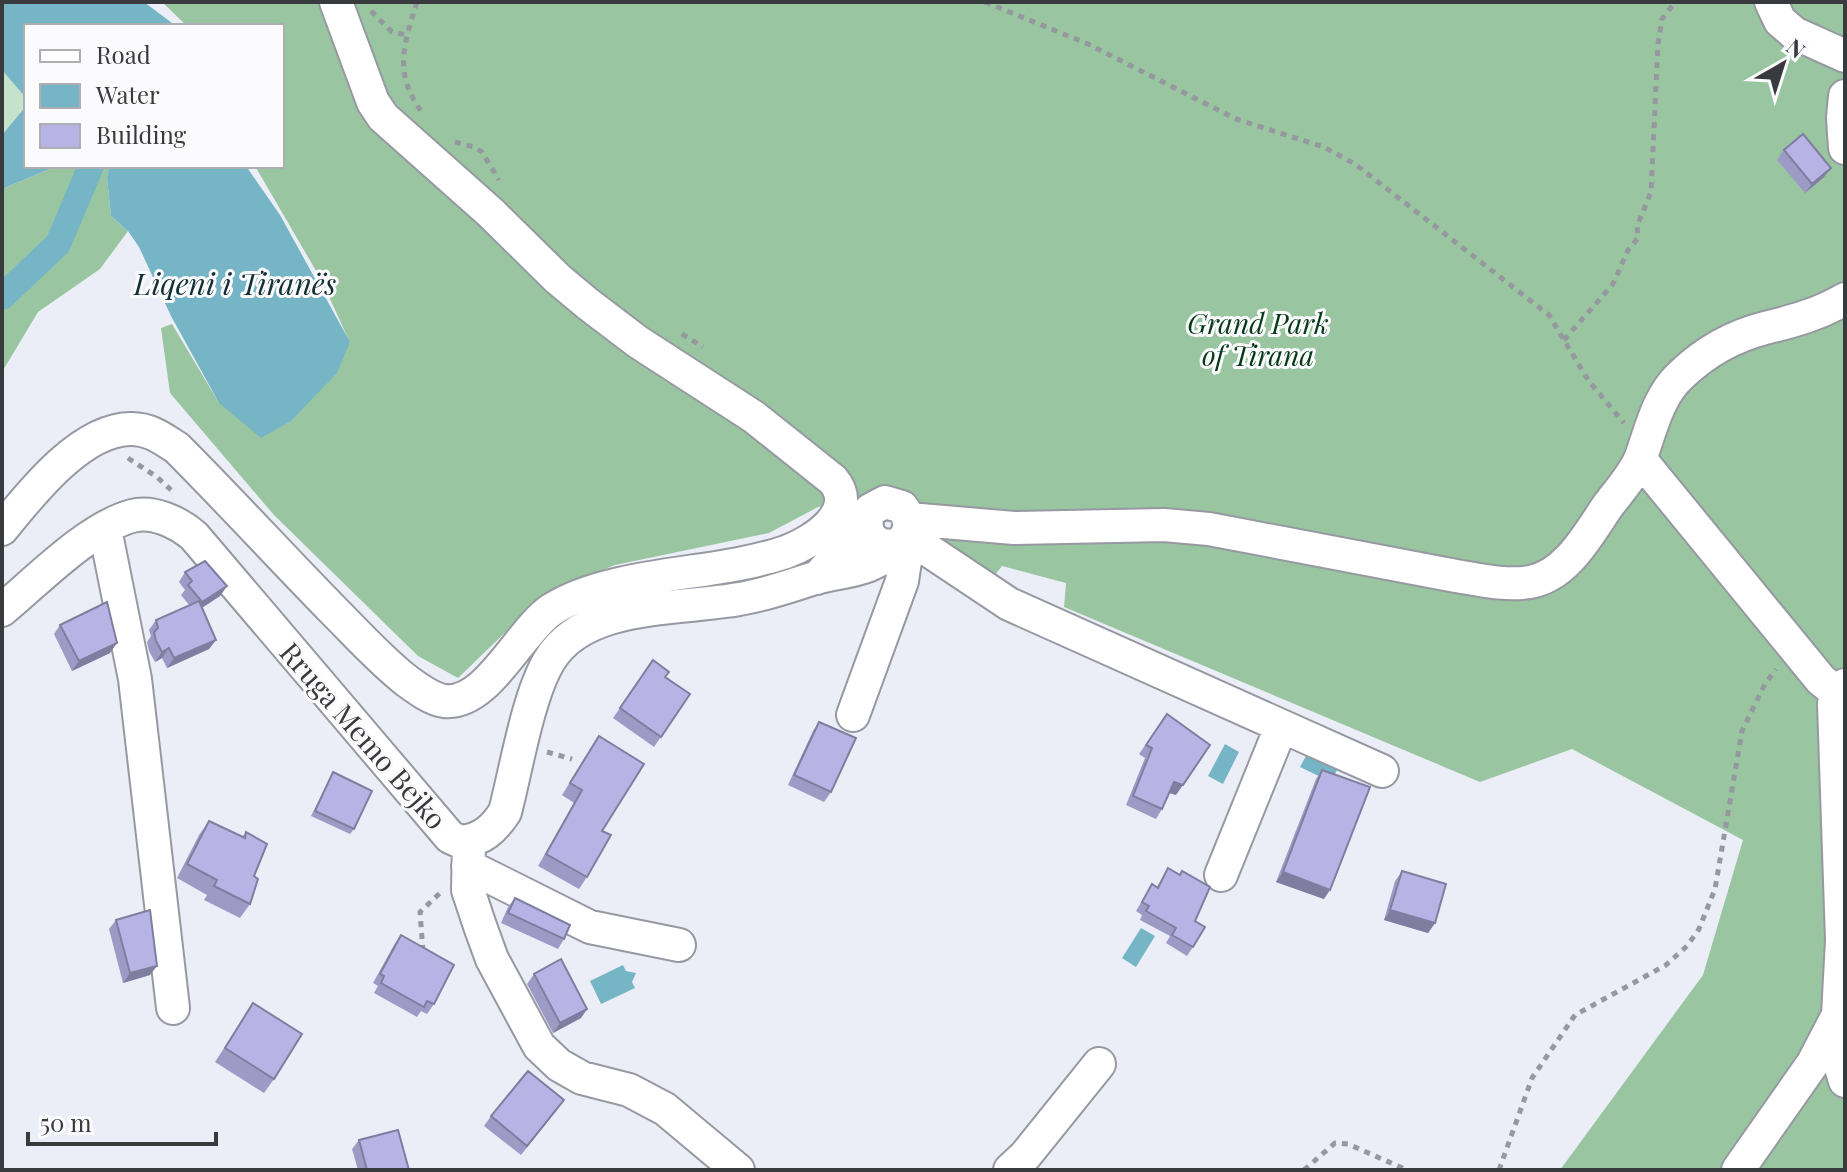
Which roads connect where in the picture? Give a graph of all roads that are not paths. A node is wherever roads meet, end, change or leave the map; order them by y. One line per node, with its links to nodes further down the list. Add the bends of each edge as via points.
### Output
1 (336, 2): 8 (street, via 383,117 588,304 754,417 833,480 840,488 839,513 787,551 618,584 569,601 534,624 479,690 455,701 441,700 408,682 384,661 177,448 153,433 114,430 86,442)
2 (1771, 2): 3 (street, via 1780,21 1794,33)
3 (1845, 56)
4 (1845, 96): 5 (street)
5 (1845, 148)
6 (1845, 299): 7 (street, via 1814,315 1737,339 1698,360 1677,378 1660,404)
7 (1642, 453): 10 (street, via 1565,563 1530,582 1456,576 1164,525); 13 (street, via 1793,646)
8 (2, 529)
9 (105, 529): 12 (street, Rruga Memo Bejko, via 76,546); 17 (street, Rruga Memo Bejko, via 133,515 164,518 194,536 450,837 461,842); 21 (street, via 135,679)
10 (902, 536): 11 (street, Rruga Memo Bejko, via 886,558 868,567); 11 (street, via 881,546 868,535 866,518); 14 (street, via 902,581); 15 (street, via 1009,604)
11 (817, 578): 17 (street, Rruga Memo Bejko, via 774,593 611,616 558,647 540,681 505,812)
12 (2, 610)
13 (1838, 694): 20 (street)
14 (853, 715)
15 (1281, 727): 16 (street); 18 (street)
16 (1382, 771)
17 (461, 865): 19 (street, via 590,927); 25 (street, via 481,953 492,959 539,1046 582,1078 629,1090 665,1109)
18 (1221, 875)
19 (679, 945)
20 (1841, 995): 23 (street, via 1837,1054); 26 (street, via 1813,1063)
21 (173, 1008)
22 (1099, 1064): 24 (street)
23 (1845, 1081)
24 (1027, 1165)
25 (738, 1170)
26 (1738, 1170)

